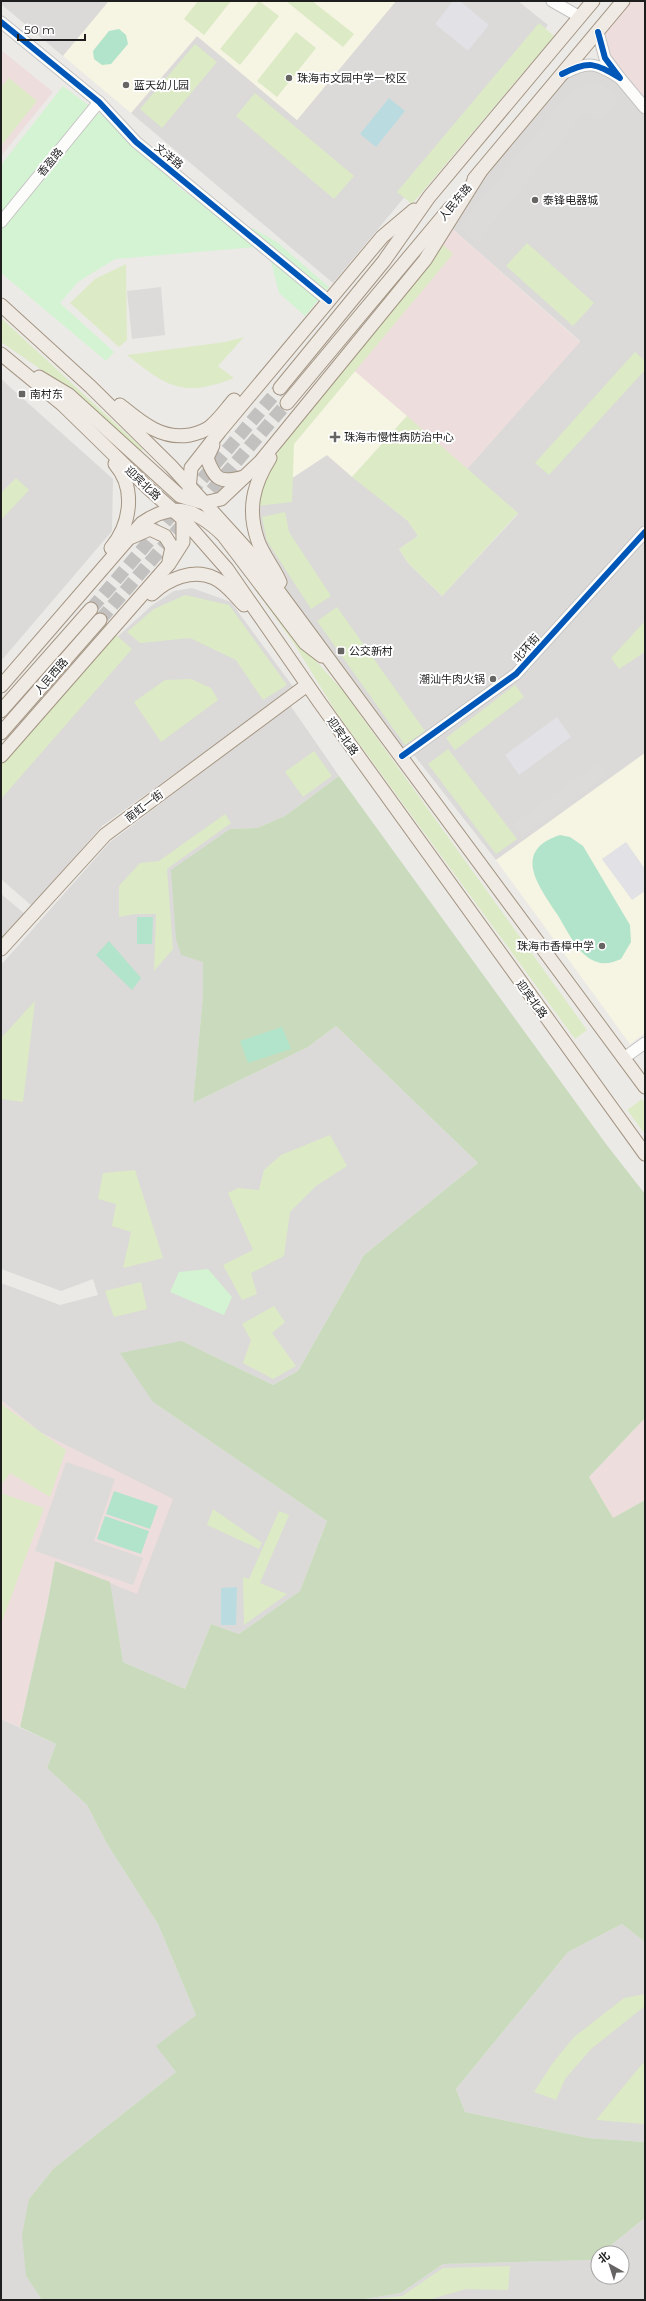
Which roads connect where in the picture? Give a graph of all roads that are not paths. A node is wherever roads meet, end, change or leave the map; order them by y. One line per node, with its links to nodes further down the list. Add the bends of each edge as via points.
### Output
1 (552, 1): 4 (street)
2 (594, 1): 4 (main road, 人民东路)
3 (623, 1): 6 (main road, 人民东路)
4 (580, 17): 12 (main road, 人民东路)
5 (1, 22): 9 (street, 文洋路)
6 (598, 32): 7 (main road, 人民东路); 8 (street, via 605,58)
7 (562, 74): 8 (street, via 583,65 595,64); 11 (main road, 人民东路)
8 (620, 78): 10 (street)
9 (100, 102): 13 (street, 香盈路); 14 (street, 文洋路, via 136,142)
10 (645, 108)
11 (480, 172): 20 (main road, 人民东路); 22 (main road, via 425,260)
12 (429, 197): 14 (main road, via 382,237); 19 (main road, 人民东路, via 384,261)
13 (1, 222)
14 (329, 301): 17 (main road)
15 (1, 305): 16 (main road)
16 (38, 338): 17 (main road, via 144,425 162,434 180,436 199,433 212,426 262,368); 24 (main road)
17 (292, 345): 23 (main road)
18 (4, 356): 21 (main road, 迎宾北路); 27 (main road, via 69,395)
19 (280, 388)
20 (287, 402)
21 (63, 406): 28 (main road, 迎宾北路); 37 (main road, via 122,472 129,493 128,518 121,536 71,596)
22 (294, 420): 25 (main road); 32 (main road, via 254,488 252,513 258,541)
23 (220, 431): 25 (main road, via 207,458 212,473 218,479 230,481); 26 (main road, via 191,468)
24 (171, 466): 26 (main road); 27 (main road)
25 (246, 476): 27 (main road, via 221,499)
26 (188, 486): 27 (main road)
27 (192, 500): 28 (main road); 32 (main road, via 251,554)
28 (183, 513): 30 (main road, via 156,514 142,523); 31 (main road, via 183,542); 36 (main road, 迎宾北路, via 227,569); 38 (main road, via 210,522 223,535 305,643)
29 (645, 532): 44 (street, 北环街, via 516,674)
30 (130, 538): 31 (main road, via 150,530 165,536 172,547); 37 (main road)
31 (169, 564): 35 (main road)
32 (289, 604): 38 (main road)
33 (91, 610): 41 (main road, 人民西路)
34 (100, 620): 42 (main road, 人民西路)
35 (111, 632): 36 (main road, via 162,585 177,577 195,574 214,578 229,589); 43 (main road)
36 (278, 642): 39 (main road, 迎宾北路)
37 (34, 648): 40 (main road)
38 (336, 668): 44 (main road)
39 (307, 685): 45 (main road, 南虹一街, via 105,835); 49 (main road, 迎宾北路)
40 (1, 686)
41 (1, 711)
42 (1, 733)
43 (1, 756)
44 (402, 756): 47 (main road)
45 (1, 949)
46 (645, 1043): 47 (street)
47 (624, 1058): 48 (main road)
48 (645, 1087)
49 (645, 1154)

